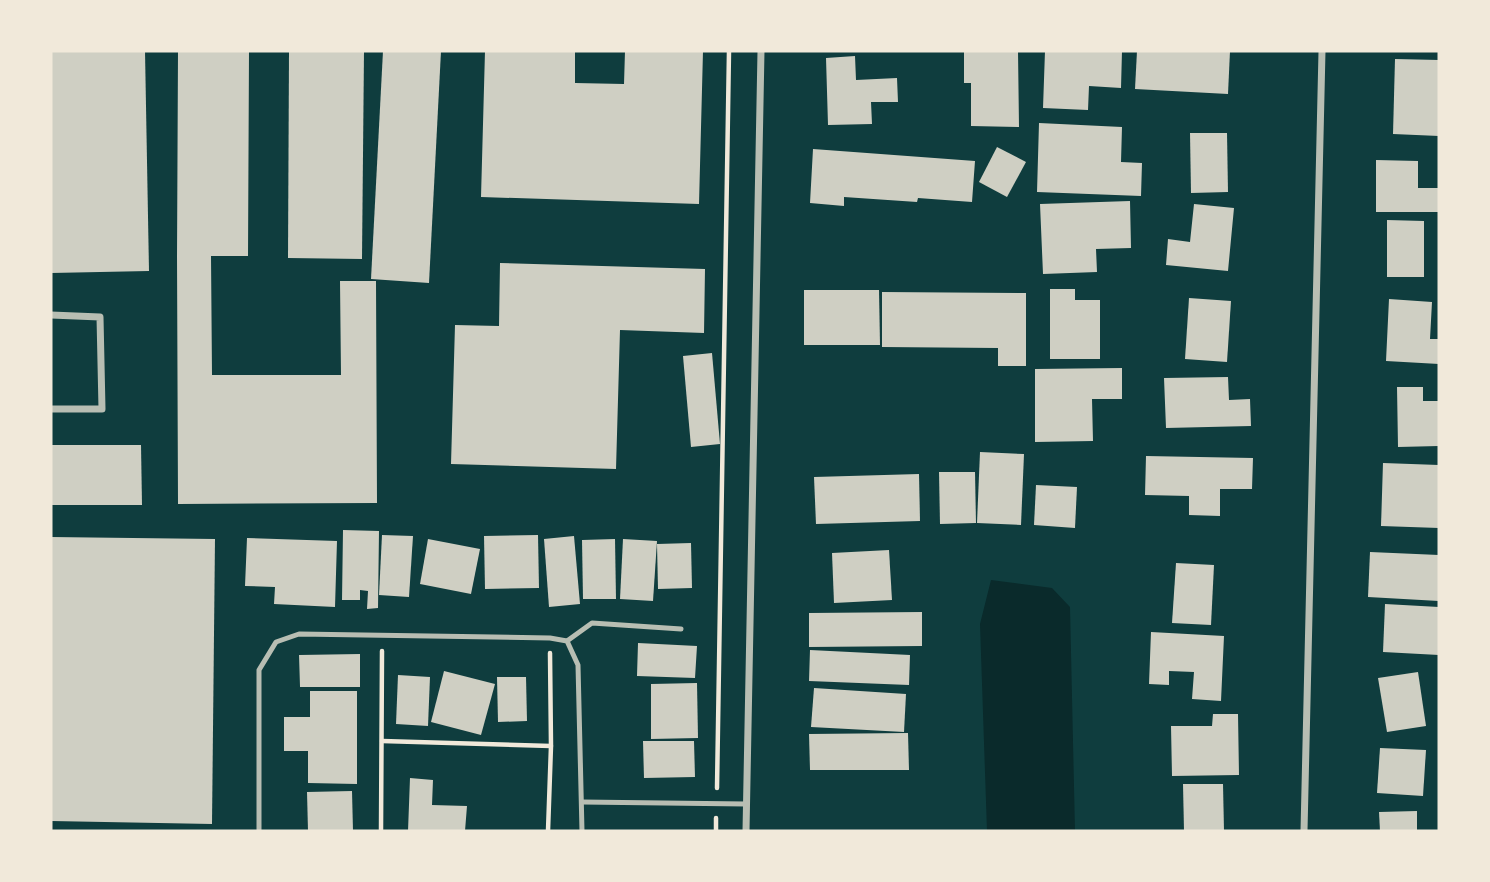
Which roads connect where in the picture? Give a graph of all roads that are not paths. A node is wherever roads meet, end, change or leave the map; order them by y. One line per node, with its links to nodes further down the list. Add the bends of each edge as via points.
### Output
1 (761, 51): 8 (street)
2 (1322, 51): 12 (street)
3 (51, 315): 4 (street, via 100,317 102,409)
4 (51, 409)
5 (681, 629): 6 (lane, via 592,622)
6 (567, 641): 7 (lane, via 578,665); 9 (lane, via 299,634 276,642 259,670)
7 (582, 802): 8 (lane); 10 (lane)
8 (746, 804): 11 (street)
9 (259, 831)
10 (582, 831)
11 (746, 831)
12 (1304, 831)

